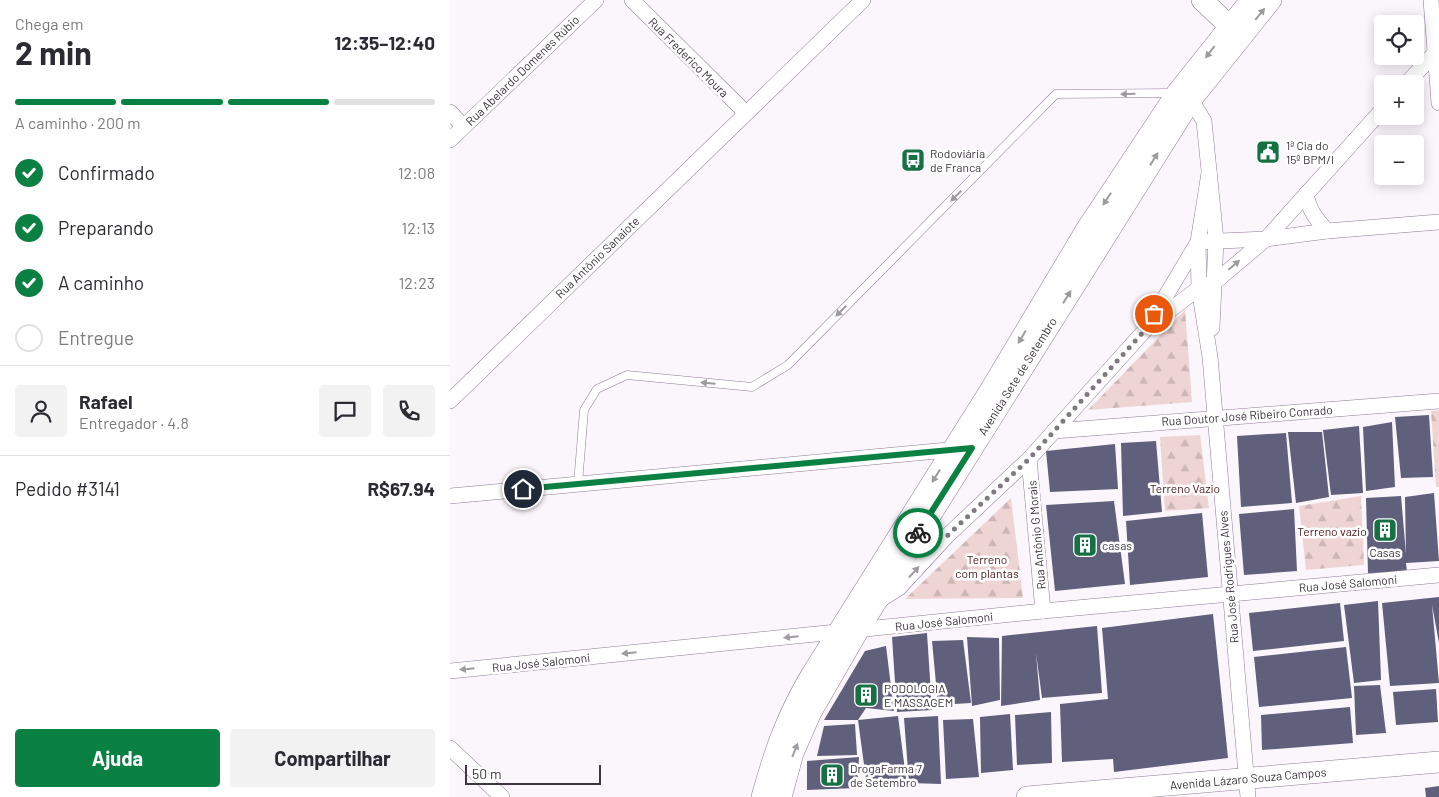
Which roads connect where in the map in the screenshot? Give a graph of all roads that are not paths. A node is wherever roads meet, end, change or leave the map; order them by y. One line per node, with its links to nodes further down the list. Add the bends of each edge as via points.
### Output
1 (596, 0): 16 (street, Rua Abelardo Domenes Rúbio)
2 (632, 0): 14 (street, Rua Frederico Moura)
3 (863, 0): 14 (street, Rua Antônio Sanaiote)
4 (1202, 0): 8 (street)
5 (1252, 0): 8 (street, Avenida Sete de Setembro)
6 (1271, 0): 8 (street, Avenida Sete de Setembro, one-way to 6)
7 (1431, 0): 9 (street)
8 (1236, 32): 11 (street, Avenida Sete de Setembro)
9 (1437, 52): 10 (street); 12 (street)
10 (1415, 75)
11 (1184, 97): 18 (street, Rua José Rodrigues Alves, via 1204,121); 33 (street, Avenida Sete de Setembro, via 1088,227); 35 (lane, one-way to 35, via 1056,94 788,365 752,387 626,375 597,389 584,410)
12 (1439, 103)
13 (450, 112): 16 (street)
14 (746, 113): 29 (street, Rua Antônio Sanaiote)
15 (1374, 119): 19 (street)
16 (463, 126): 17 (street, Rua Abelardo Domenes Rúbio)
17 (450, 140)
18 (1209, 173): 23 (street, Rua José Rodrigues Alves); 24 (street, Rua José Rodrigues Alves)
19 (1306, 194): 21 (street, via 1314,218); 22 (street)
20 (1439, 222): 21 (street)
21 (1327, 231): 22 (street)
22 (1266, 239): 23 (street); 25 (street, one-way to 22)
23 (1216, 240): 24 (street); 25 (street, Rua José Rodrigues Alves)
24 (1198, 242): 26 (street, Rua José Rodrigues Alves); 27 (street)
25 (1215, 282): 26 (street); 28 (street, Rua José Rodrigues Alves)
26 (1199, 288): 27 (street); 28 (street, Rua José Rodrigues Alves)
27 (1146, 329): 32 (street)
28 (1210, 357): 31 (street, Rua José Rodrigues Alves)
29 (450, 401)
30 (1439, 401): 31 (street, Rua Doutor José Ribeiro Conrado)
31 (1214, 417): 32 (street, Rua Doutor José Ribeiro Conrado); 40 (street, Rua José Rodrigues Alves)
32 (1054, 431): 34 (street)
33 (963, 449): 35 (street); 38 (street, Avenida Sete de Setembro)
34 (1029, 459): 37 (street); 42 (street, Rua Antônio G Morais)
35 (578, 484): 36 (street)
36 (450, 496)
37 (947, 536): 38 (street); 41 (street, one-way to 37, via 899,588)
38 (905, 539): 41 (street, Avenida Sete de Setembro); 43 (street, Avenida Sete de Setembro)
39 (1439, 575): 40 (street, Rua José Salomoni)
40 (1230, 594): 42 (street, Rua José Salomoni); 47 (street, Rua José Rodrigues Alves)
41 (876, 602): 43 (street, Avenida Sete de Setembro)
42 (1043, 611): 43 (street, Rua José Salomoni)
43 (849, 630): 44 (street, Rua José Salomoni, one-way to 44); 49 (street, Avenida Sete de Setembro, via 792,708 775,748); 50 (street, Avenida Sete de Setembro, one-way to 43, via 793,753)
44 (450, 671)
45 (450, 748): 48 (street)
46 (1439, 762): 47 (street, Avenida Lázaro Souza Campos)
47 (1247, 788): 51 (street, Avenida Lázaro Souza Campos)
48 (502, 797)
49 (762, 797)
50 (781, 797)
51 (1027, 797)

